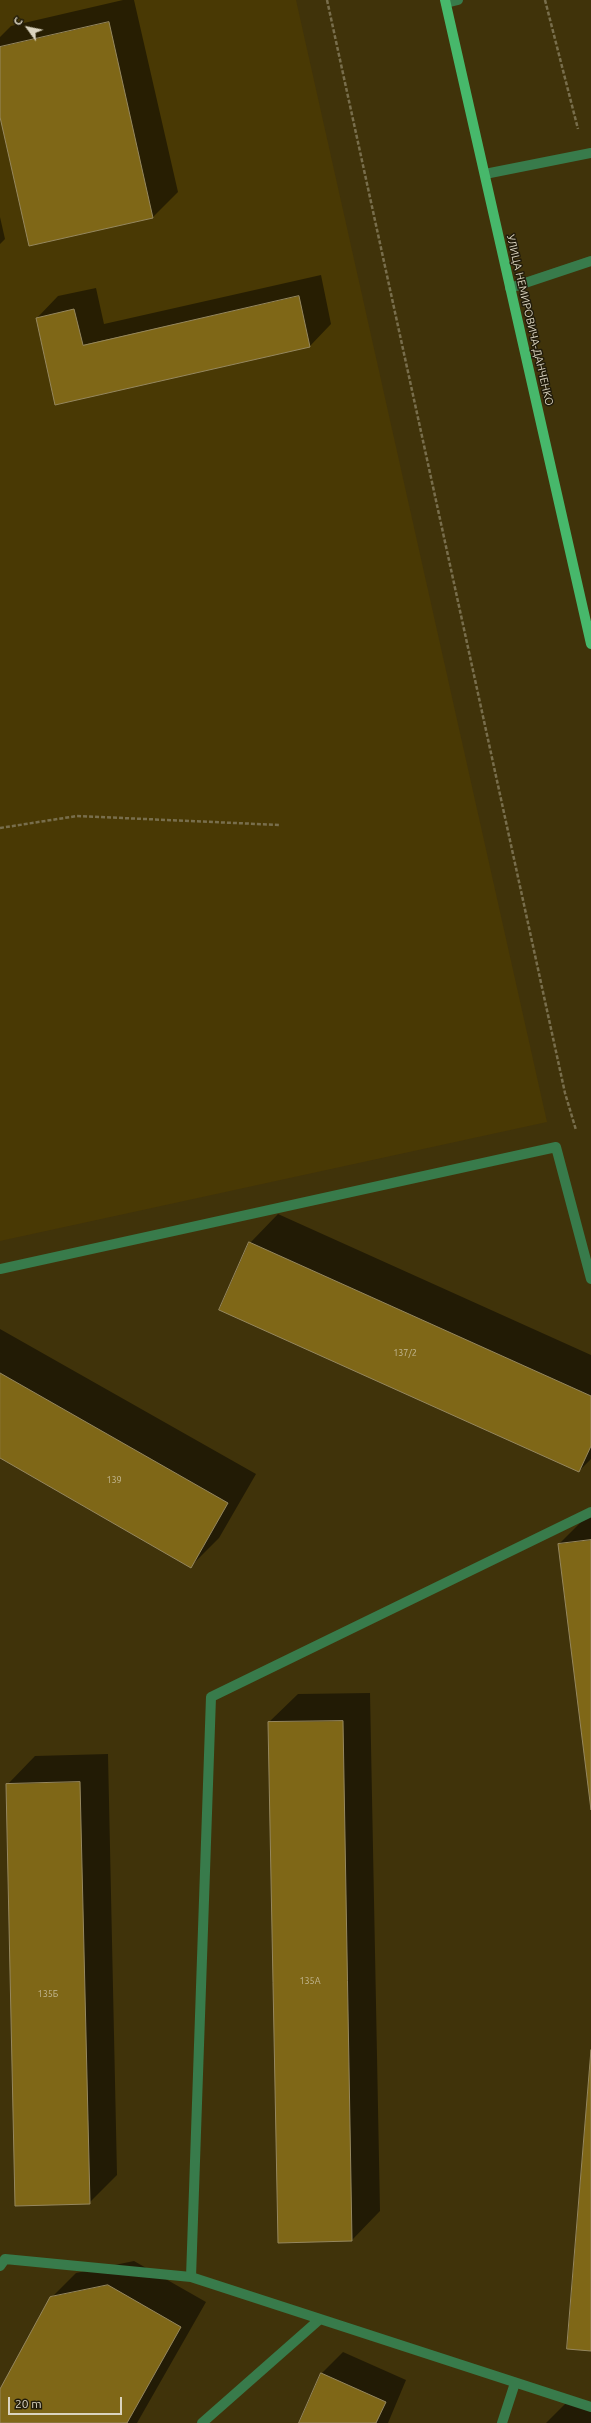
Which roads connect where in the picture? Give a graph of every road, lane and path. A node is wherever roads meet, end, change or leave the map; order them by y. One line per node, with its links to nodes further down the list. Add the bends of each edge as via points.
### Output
1 (327, 0): 12 (path, via 565,1093)
2 (458, 0): 4 (lane)
3 (545, 0): 5 (path)
4 (446, 1): 6 (main road, УЛИЦА НЕМИРОВИЧА-ДАНЧЕНКО)
5 (587, 153): 6 (lane)
6 (485, 174): 8 (main road, УЛИЦА НЕМИРОВИЧА-ДАНЧЕНКО)
7 (591, 261): 8 (lane)
8 (510, 288): 9 (main road, УЛИЦА НЕМИРОВИЧА-ДАНЧЕНКО)
9 (591, 644)
10 (280, 825): 11 (path, via 76,816)
11 (0, 828)
12 (578, 1136)
13 (0, 1269): 14 (lane, via 556,1147)
14 (591, 1279)
15 (591, 1512): 17 (lane, via 211,1697)
16 (0, 2266): 17 (lane, via 4,2259)
17 (191, 2277): 18 (lane)
18 (320, 2319): 19 (lane); 21 (lane)
19 (515, 2383): 20 (lane); 22 (lane)
20 (591, 2407)
21 (202, 2423)
22 (502, 2423)

